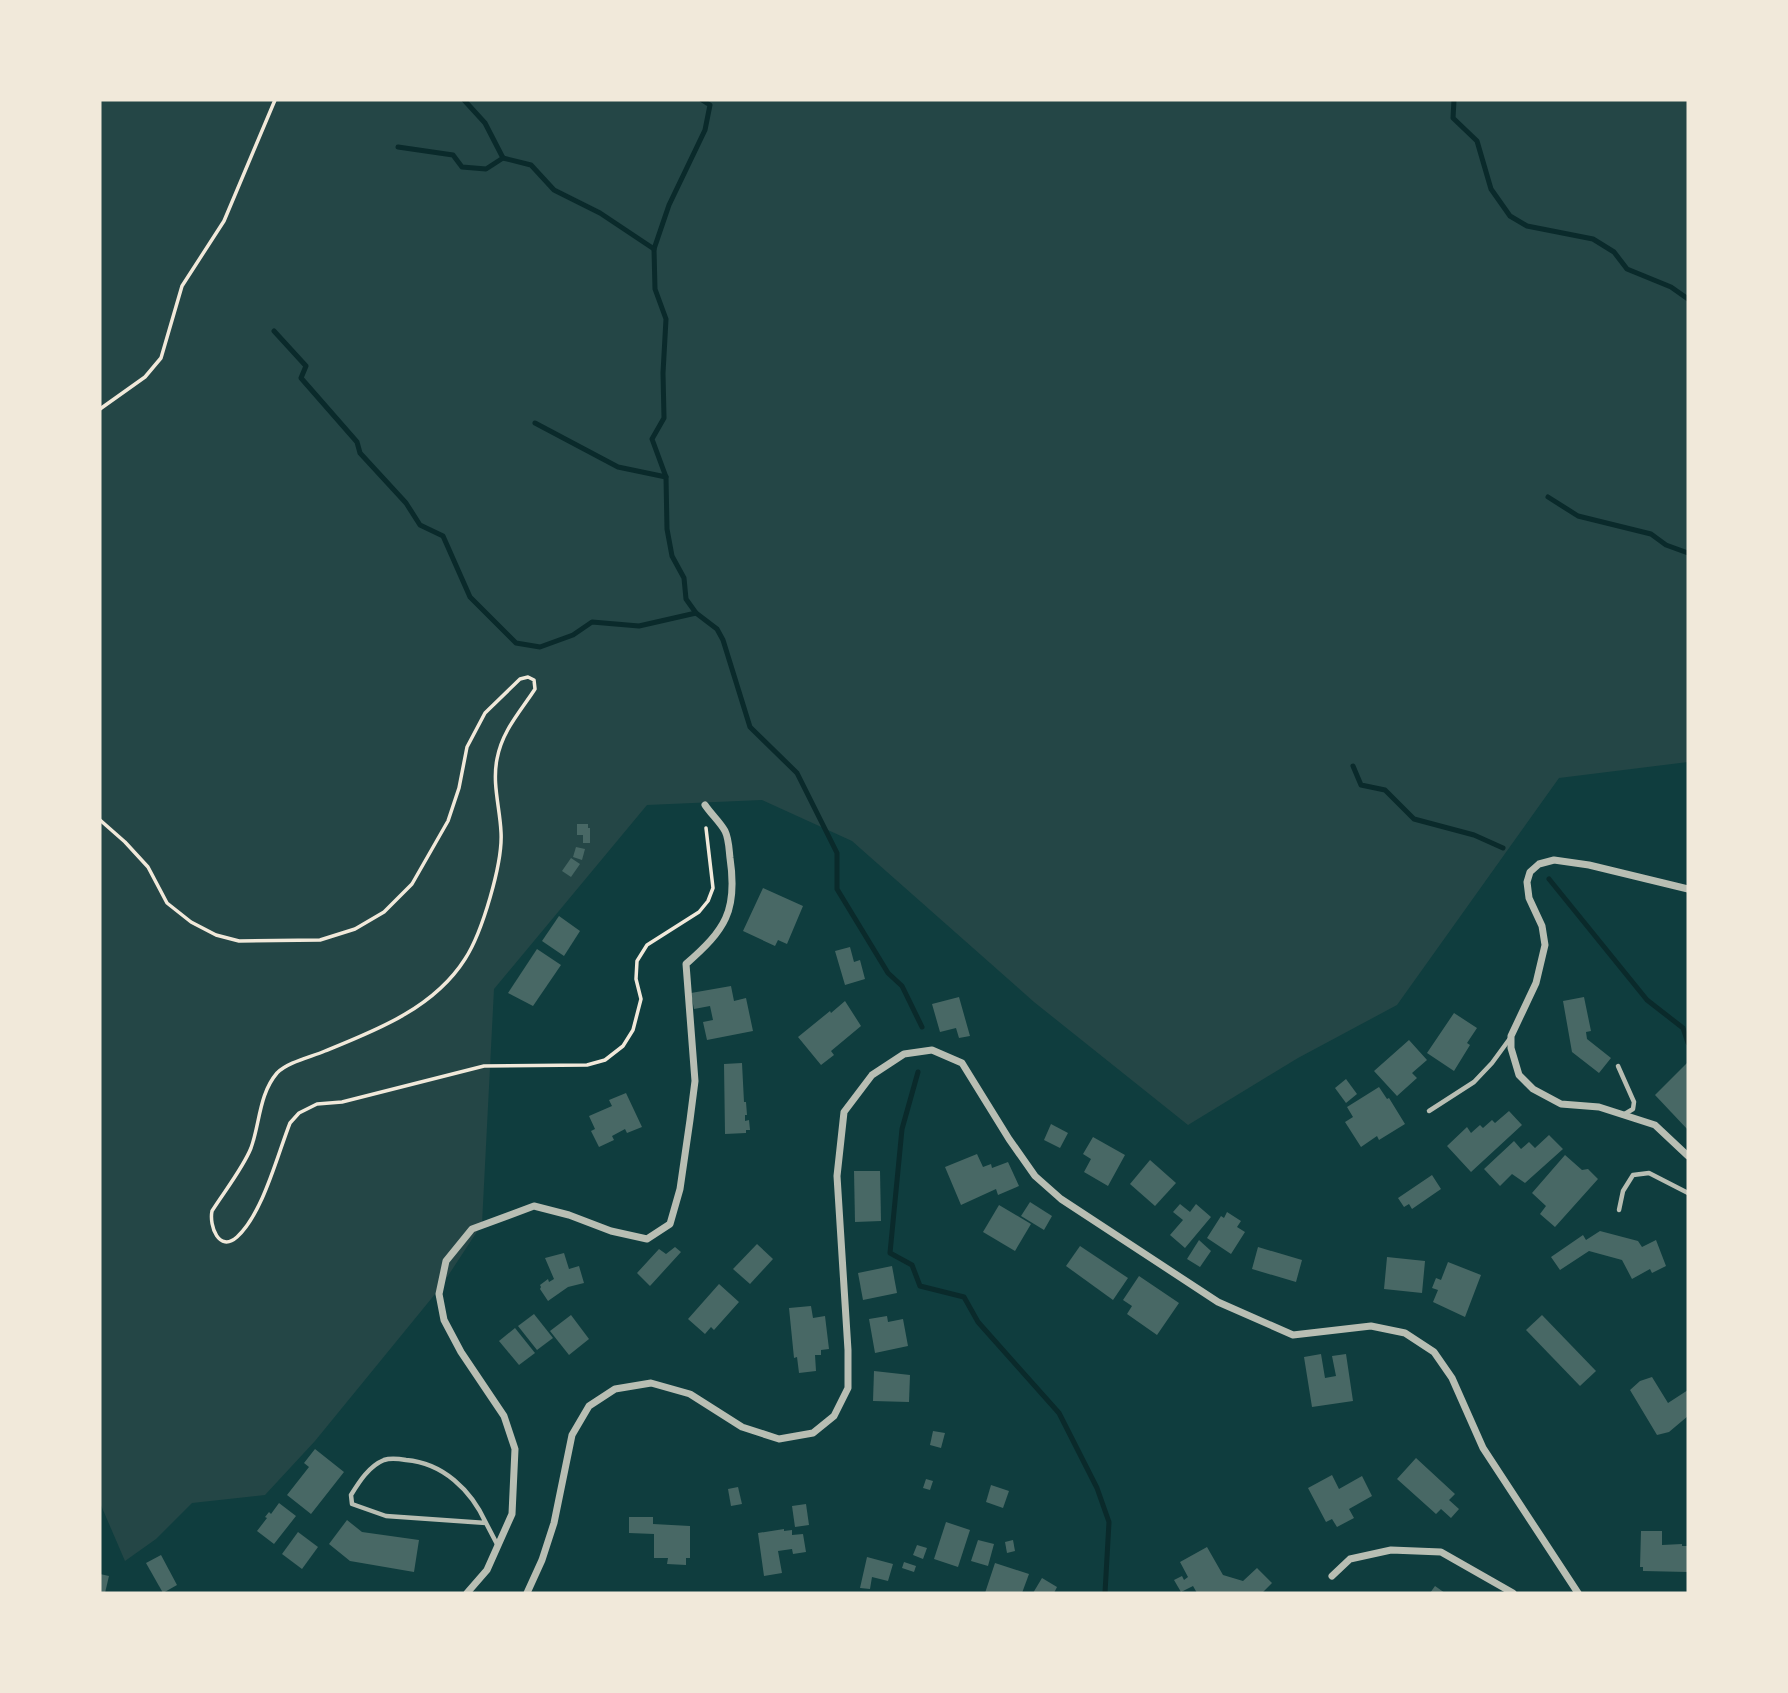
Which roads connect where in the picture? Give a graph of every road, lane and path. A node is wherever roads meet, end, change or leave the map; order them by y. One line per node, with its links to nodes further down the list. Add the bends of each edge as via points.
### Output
1 (275, 100): 2 (path, via 224,221 182,286 161,358 145,377)
2 (100, 409)
3 (705, 805): 4 (path, via 713,888 699,912 646,945 638,961 641,999 634,1030 623,1046 606,1060 587,1065 484,1066 342,1102 317,1104 290,1122 259,1206 236,1239 228,1241 212,1232 212,1211 250,1149 267,1088 279,1071 425,1003 446,984 476,939 493,887 502,836 495,783 497,758 506,730 535,689 534,680 520,679 485,713 467,747 448,821 412,884 384,912 320,940 239,941 191,922 167,902 148,867); 14 (street, via 726,833 733,880 731,907 723,925 686,964 695,1081 680,1189 670,1224 647,1239 534,1206 472,1229 446,1261 439,1294 444,1320 505,1416 515,1449 512,1514)
4 (100, 820)
5 (1688, 889): 6 (street, via 1589,865 1554,860 1539,864 1530,872 1529,898 1545,945 1536,983)
6 (1511, 1036): 8 (lane, via 1474,1082); 9 (street, via 1519,1074 1533,1089 1562,1104 1599,1107)
7 (1618, 1066): 9 (lane, via 1634,1102 1633,1110)
8 (1429, 1111)
9 (1622, 1115): 10 (street, via 1655,1125)
10 (1688, 1156)
11 (1688, 1193): 12 (lane, via 1649,1173 1633,1175)
12 (1619, 1210)
13 (486, 1523): 13 (lane, via 386,1516 352,1504 351,1495 365,1474 385,1460 425,1462 450,1475); 14 (lane)
14 (499, 1547): 16 (street)
15 (1332, 1576): 18 (street, via 1350,1559 1391,1550 1441,1552)
16 (467, 1593)
17 (527, 1593): 19 (street, via 554,1523 572,1435 589,1406 615,1389 651,1383 690,1394 742,1427 779,1439 813,1433 834,1416 848,1388 837,1176 844,1112 872,1075 904,1054 932,1050 962,1063 1035,1176 1061,1199 1218,1301 1293,1335 1371,1326 1405,1333 1434,1352 1452,1378 1483,1448)
18 (1513, 1593)
19 (1578, 1593)

